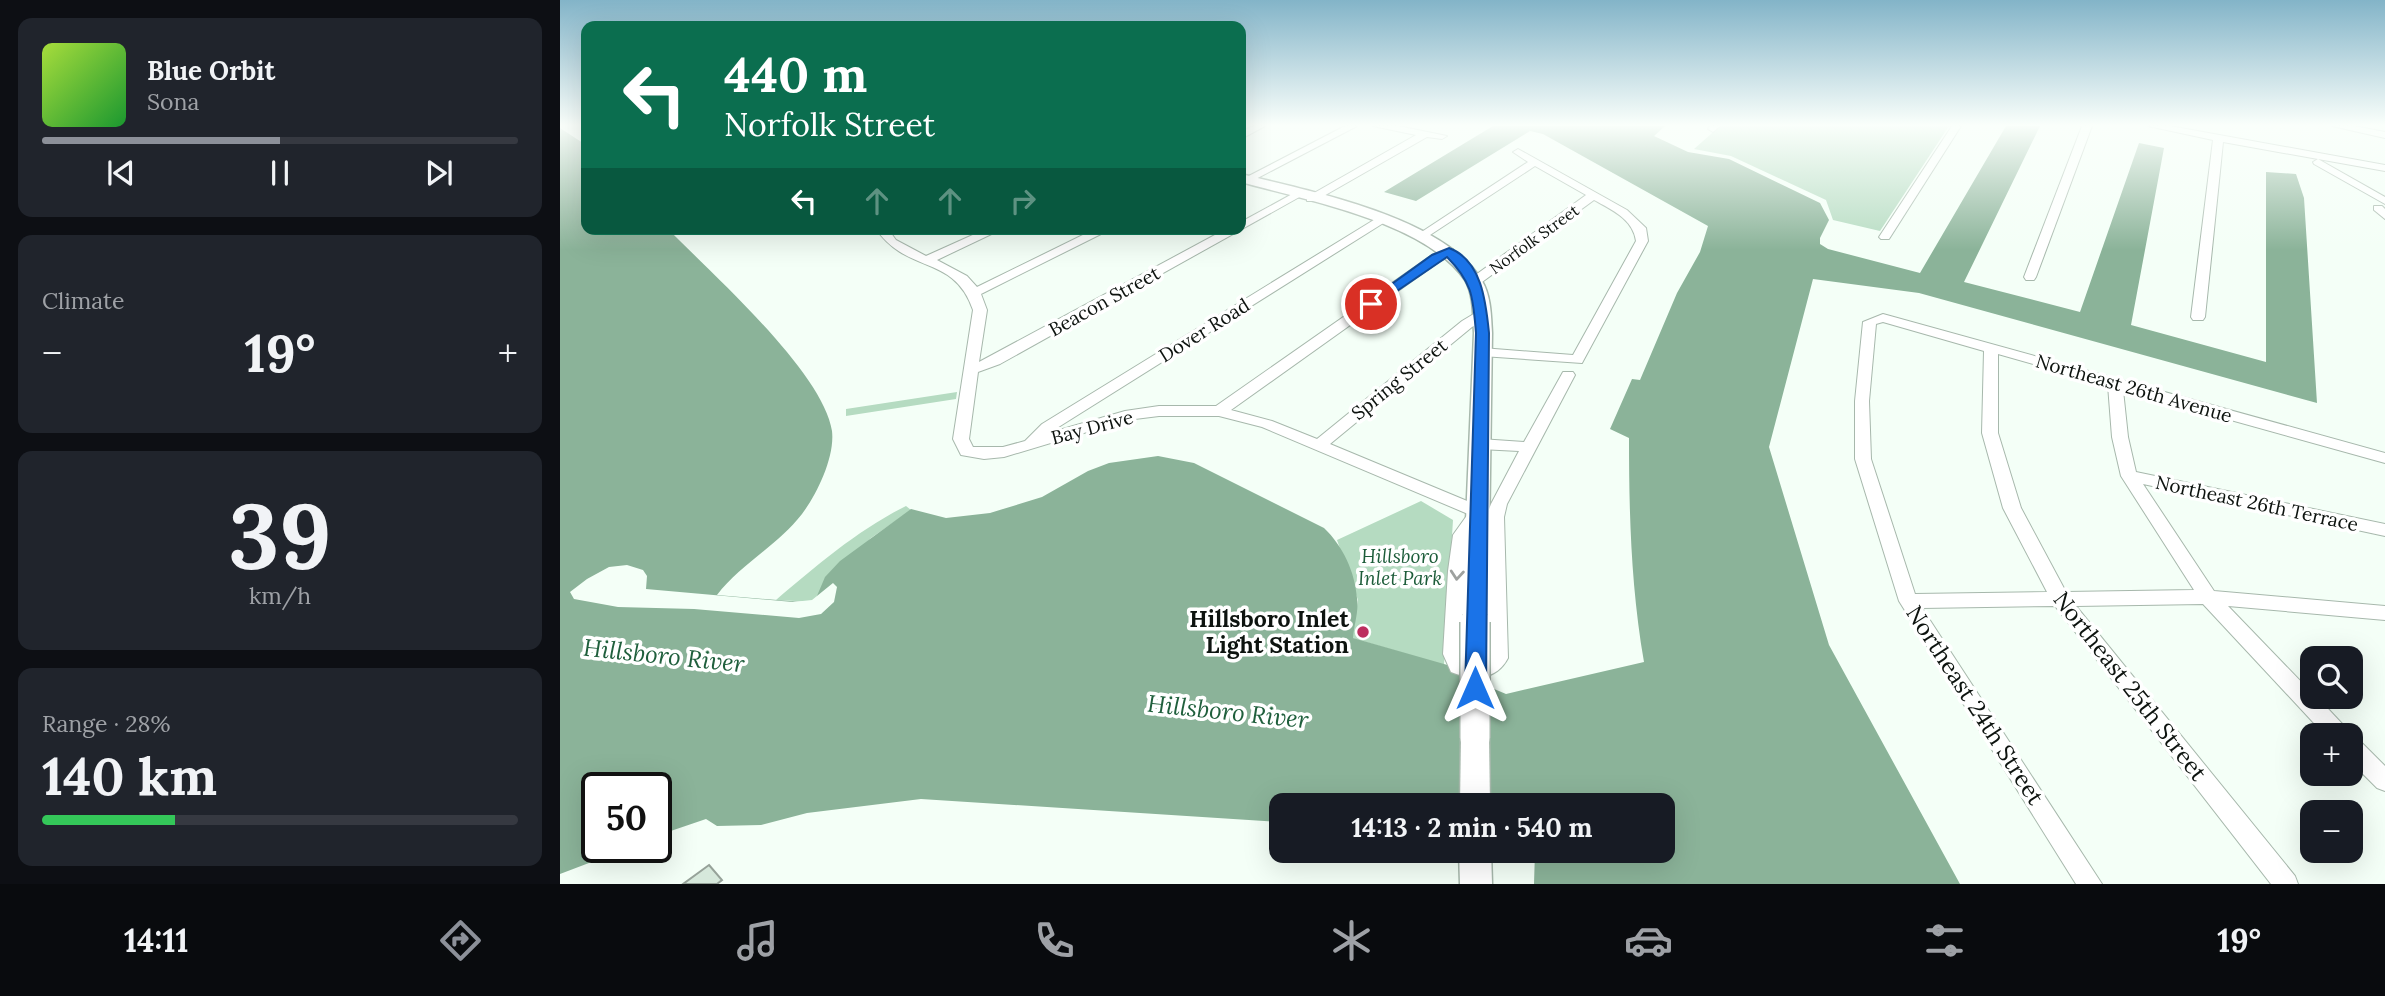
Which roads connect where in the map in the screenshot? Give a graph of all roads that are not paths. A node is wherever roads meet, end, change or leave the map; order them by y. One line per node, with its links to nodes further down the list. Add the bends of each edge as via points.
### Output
1 (1268, 167): 9 (street)
2 (1361, 167): 12 (street)
3 (1525, 167): 20 (street)
4 (1548, 167): 11 (street)
5 (1930, 167): 21 (street)
6 (2071, 167): 24 (street)
7 (2215, 167): 28 (street)
8 (2330, 168): 13 (street)
9 (1246, 178)
10 (1246, 180): 12 (main road)
11 (1593, 195): 25 (street, Norfolk Street); 31 (street, via 1634,220 1642,241 1577,360)
12 (1304, 197): 14 (main road); 15 (street)
13 (2380, 205)
14 (1381, 220): 20 (main road); 36 (street, Dover Road, via 1047,427)
15 (1246, 224)
16 (888, 235): 23 (street, via 897,247)
17 (983, 235): 23 (street)
18 (1093, 235): 26 (street)
19 (1224, 235): 32 (street, Beacon Street)
20 (1423, 236): 22 (main road)
21 (1885, 237)
22 (1449, 252): 25 (main road); 35 (street)
23 (927, 260): 26 (street, via 960,276)
24 (2030, 277)
25 (1474, 282): 27 (main road)
26 (976, 292): 32 (street, Bay Drive, via 979,310)
27 (1482, 315): 31 (main road); 38 (street, Spring Street)
28 (2198, 317)
29 (1883, 318): 30 (street, Northeast 26th Avenue); 46 (street, Northeast 24th Street, via 1870,322 1861,401 1863,459)
30 (1991, 348): 34 (street, Northeast 26th Avenue); 45 (street, Northeast 25th Street, via 1990,433 2012,508)
31 (1482, 352): 37 (main road)
32 (971, 370): 36 (street, Bay Drive, via 961,439 967,451 984,454)
33 (1568, 374): 39 (street)
34 (2115, 384): 40 (street, Northeast 26th Avenue); 41 (street)
35 (1219, 411): 36 (street, Bay Drive, via 1125,416); 38 (street, Bay Drive, via 1267,424)
36 (1030, 444)
37 (1480, 444): 39 (street); 42 (main road)
38 (1318, 446): 42 (street, Bay Drive)
39 (1531, 447): 42 (street, one-way to 39, via 1462,535 1457,571 1453,653 1462,668 1487,668 1498,658 1495,517)
40 (2385, 458)
41 (2129, 476): 43 (street, Northeast 26th Terrace); 44 (street)
42 (1478, 512): 51 (main road, bridge)
43 (2385, 530)
44 (2208, 597): 45 (street); 47 (street); 48 (street)
45 (2060, 599): 46 (street); 53 (street, Northeast 25th Street)
46 (1908, 601): 52 (street, Northeast 24th Street)
47 (2385, 613)
48 (2328, 723)
49 (2363, 759): 50 (street)
50 (2385, 781)
51 (1475, 793)
52 (2090, 884)
53 (2286, 884)

